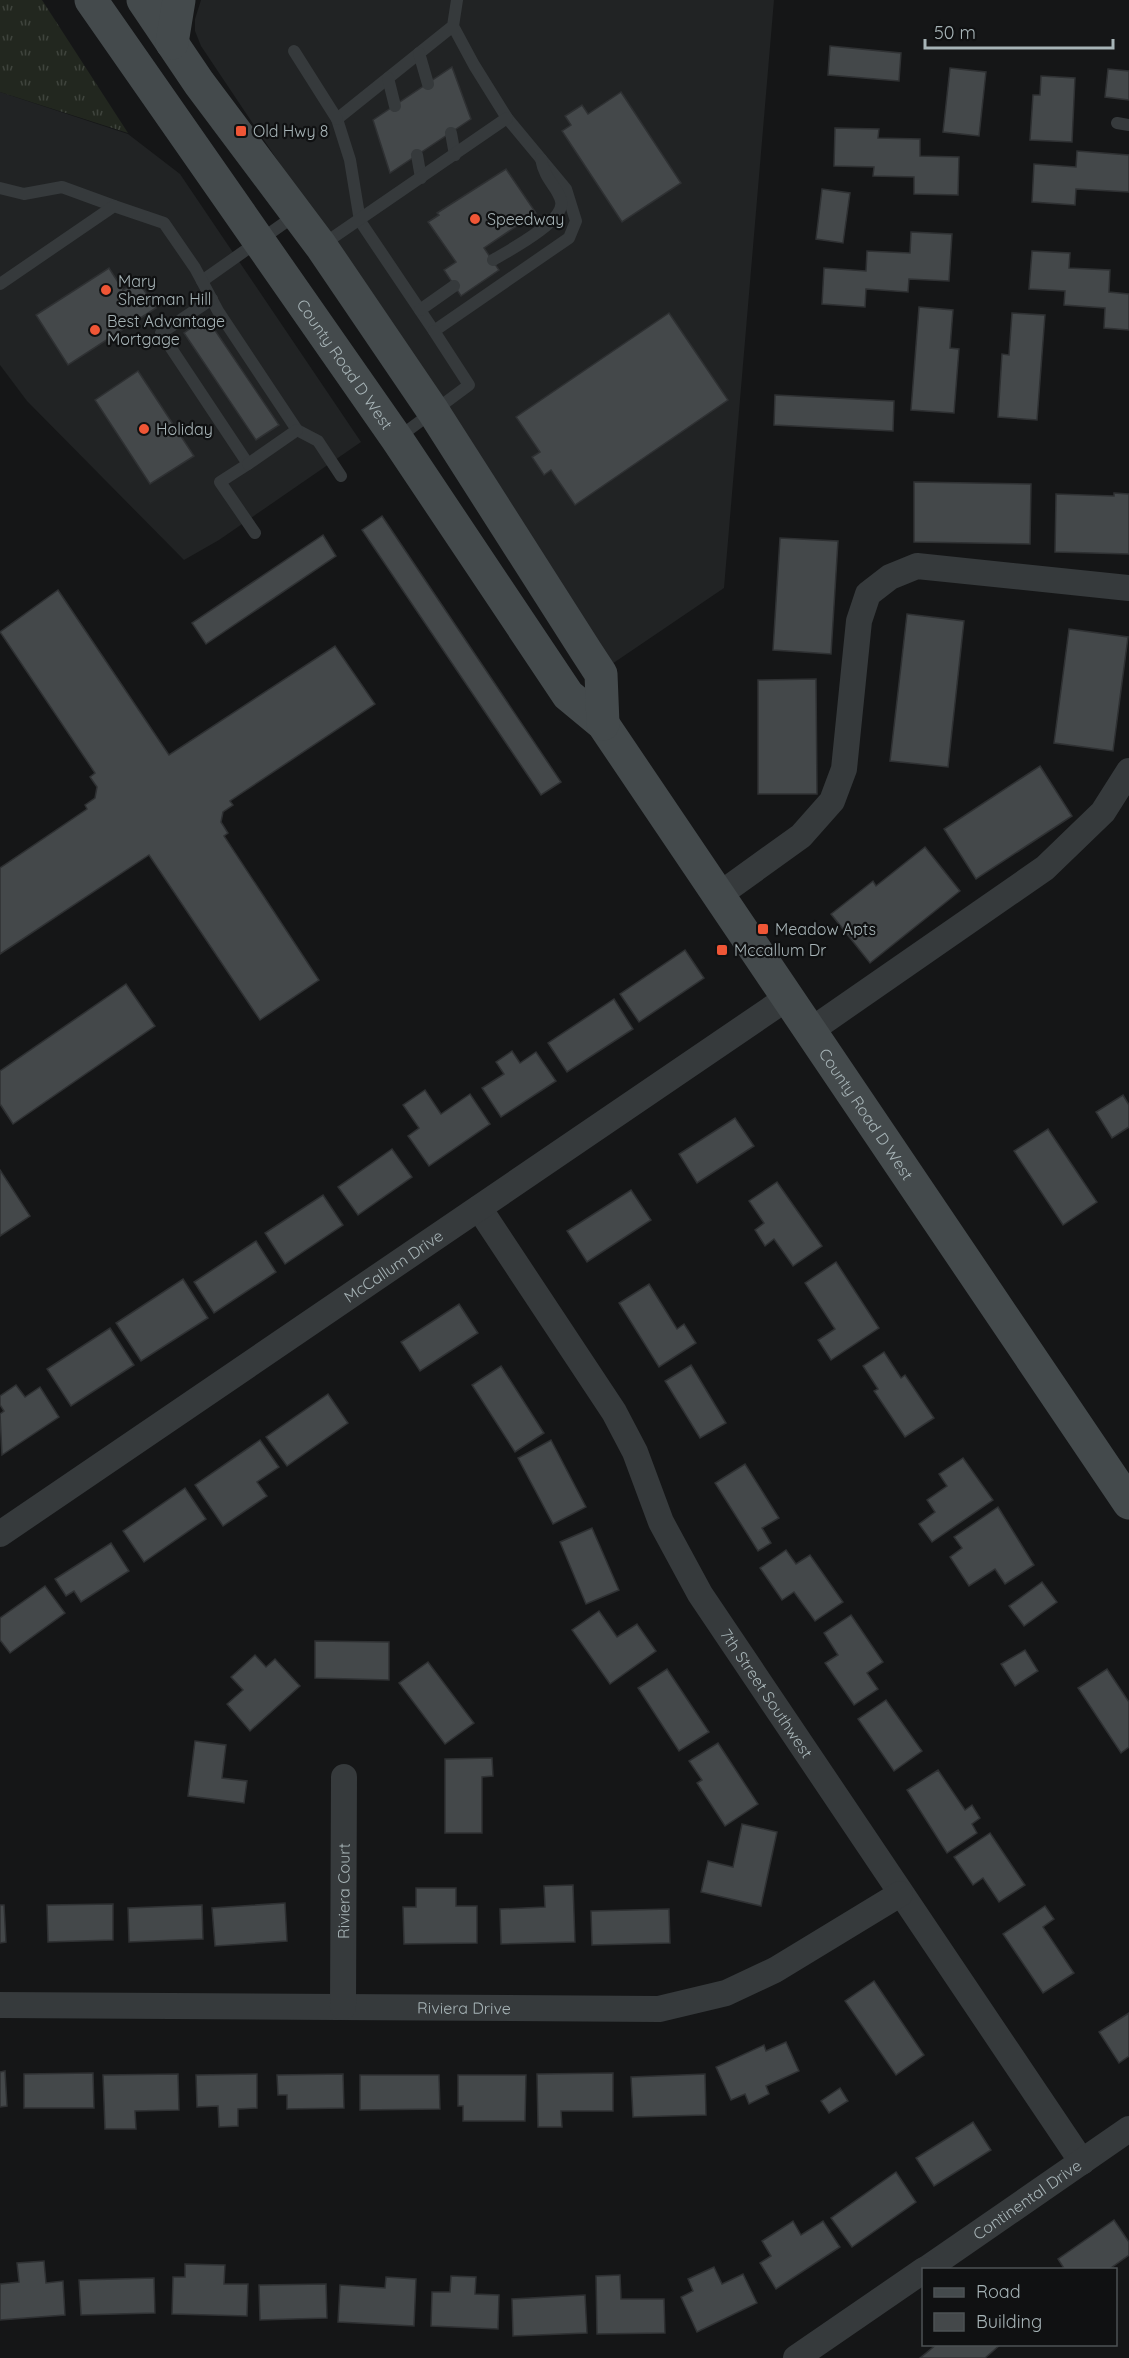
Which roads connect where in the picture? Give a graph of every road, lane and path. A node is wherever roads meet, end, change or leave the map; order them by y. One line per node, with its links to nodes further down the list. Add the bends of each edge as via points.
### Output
1 (91, 0): 23 (main road, County Road D West)
2 (143, 0): 6 (main road)
3 (179, 0): 6 (main road)
4 (457, 0): 5 (lane)
5 (453, 26): 8 (lane); 13 (lane)
6 (172, 43): 21 (main road)
7 (294, 51): 12 (lane)
8 (419, 53): 9 (lane); 10 (lane)
9 (388, 78): 11 (lane); 12 (lane)
10 (428, 84)
11 (395, 106)
12 (336, 118): 22 (lane, via 350,160)
13 (507, 118): 16 (lane); 17 (lane)
14 (451, 133): 16 (lane)
15 (417, 155): 18 (lane)
16 (455, 155): 18 (lane)
17 (541, 158): 25 (lane, via 544,175 561,201 560,213); 31 (lane, via 572,203 574,230 569,238)
18 (421, 178): 22 (lane)
19 (0, 188): 20 (lane, via 24,194 62,187)
20 (114, 206): 26 (lane, via 164,223); 27 (lane)
21 (298, 213): 23 (lane); 24 (main road)
22 (360, 221): 24 (lane); 30 (lane)
23 (258, 242): 26 (lane); 34 (main road, County Road D West)
24 (321, 246): 32 (main road)
25 (493, 260)
26 (202, 281): 29 (lane)
27 (0, 284)
28 (454, 286): 30 (lane)
29 (212, 299): 33 (lane); 35 (lane, via 161,333)
30 (420, 310): 31 (lane)
31 (434, 331): 32 (lane, via 469,386)
32 (433, 411): 34 (lane); 39 (main road, via 601,674)
33 (297, 430): 35 (lane); 36 (lane, via 318,441)
34 (397, 439): 39 (main road, County Road D West, via 568,695)
35 (248, 464): 37 (lane, via 220,482)
36 (341, 476)
37 (255, 533)
38 (1129, 588): 41 (street, via 917,566 890,577 868,594 859,621 844,769 832,801 801,836)
39 (603, 724): 41 (main road, County Road D West)
40 (1129, 771): 43 (street, via 1103,812 1045,868)
41 (719, 895): 42 (main road, County Road D West)
42 (787, 998): 43 (main road, County Road D West); 44 (street, McCallum Drive)
43 (810, 1031): 45 (main road, County Road D West)
44 (479, 1208): 46 (street, McCallum Drive); 48 (street, 7th Street Southwest, via 614,1412 635,1452 661,1522 700,1594)
45 (1129, 1503)
46 (0, 1534)
47 (344, 1777): 50 (street, Riviera Court)
48 (900, 1894): 50 (street, Riviera Drive, via 765,1975 726,1993 669,2007); 52 (street, 7th Street Southwest)
49 (0, 2006): 50 (street, Riviera Drive)
50 (344, 2007)
51 (1129, 2129): 52 (street, Continental Drive)
52 (1082, 2162): 53 (street, Continental Drive)
53 (927, 2268)
54 (922, 2271): 55 (street, Continental Drive)
55 (796, 2358)

